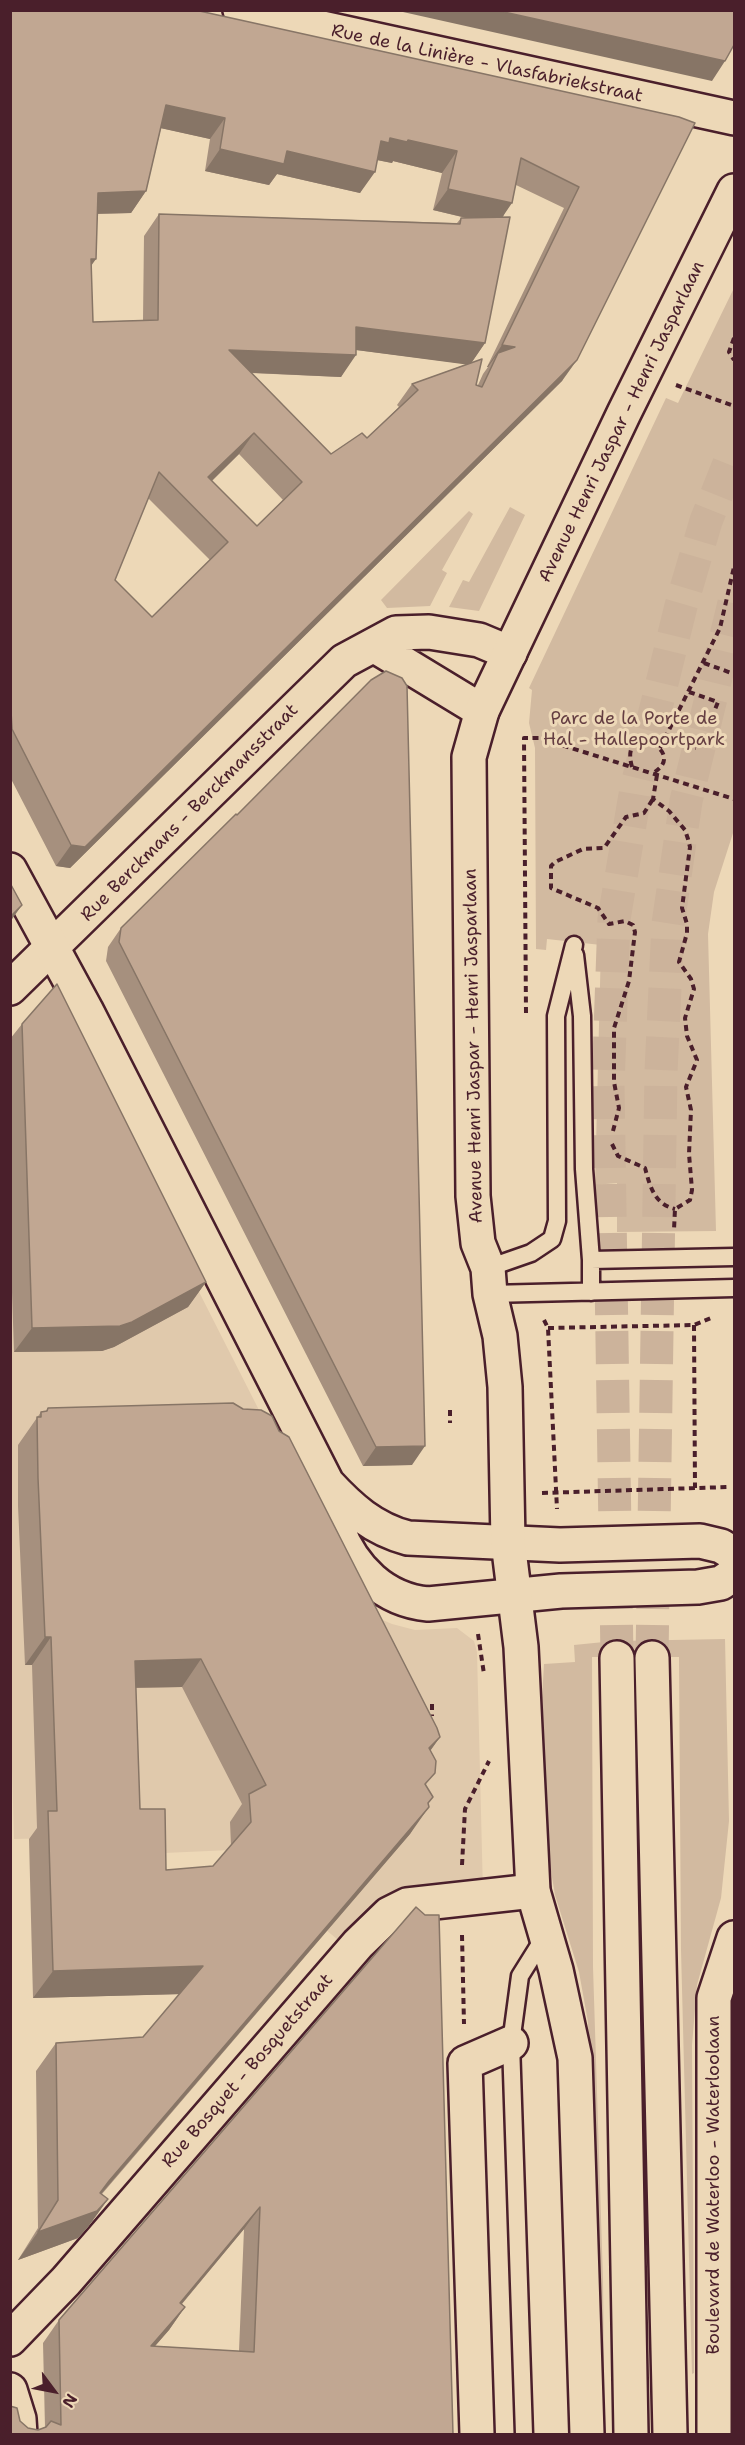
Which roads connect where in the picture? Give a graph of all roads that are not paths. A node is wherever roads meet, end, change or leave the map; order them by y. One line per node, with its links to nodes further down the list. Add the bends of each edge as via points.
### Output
1 (240, 10): 2 (main road, Rue de la Linière - Vlasfabriekstraat)
2 (735, 118)
3 (735, 191): 5 (main road, Avenue Henri Jaspar - Henri Jasparlaan)
4 (375, 646): 5 (main road, via 396,633 429,632 479,640); 6 (main road); 8 (main road, Rue Berckmans - Berckmansstraat, via 344,661)
5 (510, 653): 6 (main road, Avenue Henri Jaspar - Henri Jasparlaan)
6 (482, 711): 12 (main road, Avenue Henri Jaspar - Henri Jasparlaan, via 469,756 473,1196 478,1243)
7 (10, 870): 8 (main road)
8 (52, 948): 9 (main road, Rue Berckmans - Berckmansstraat); 15 (main road)
9 (10, 988)
10 (735, 1257): 11 (lane)
11 (591, 1260): 12 (lane, via 584,1169 582,1016 574,945 556,1016 557,1221 552,1239); 14 (lane)
12 (489, 1281): 14 (lane); 16 (main road, Avenue Henri Jaspar - Henri Jasparlaan, via 505,1387)
13 (735, 1288): 14 (lane)
14 (591, 1292)
15 (327, 1483): 16 (main road, via 364,1519 395,1535); 19 (main road, via 337,1528 357,1563 387,1593 428,1604)
16 (508, 1542): 17 (main road, via 560,1545 700,1541); 19 (main road, Avenue Henri Jaspar - Henri Jasparlaan)
17 (735, 1554)
18 (735, 1574): 19 (main road, via 721,1583 698,1587)
19 (513, 1594): 22 (main road, Avenue Henri Jaspar - Henri Jasparlaan, via 521,1647)
20 (617, 1658): 32 (main road)
21 (651, 1658): 33 (main road)
22 (533, 1891): 23 (main road, Avenue Henri Jaspar - Henri Jasparlaan); 26 (main road, Rue Bosquet - Bosquetstraat, via 407,1905 389,1914 358,1944 66,2281)
23 (546, 1935): 25 (lane, via 520,1976); 31 (main road, Avenue Henri Jaspar - Henri Jasparlaan, via 576,2058)
24 (735, 1938): 34 (main road, Boulevard de Waterloo - Waterloolaan, via 714,1998)
25 (512, 2043): 29 (main road, via 465,2063); 30 (lane)
26 (10, 2339)
27 (10, 2390): 28 (main road)
28 (20, 2434)
29 (477, 2434)
30 (524, 2434)
31 (587, 2434)
32 (632, 2434)
33 (670, 2434)
34 (714, 2434)

